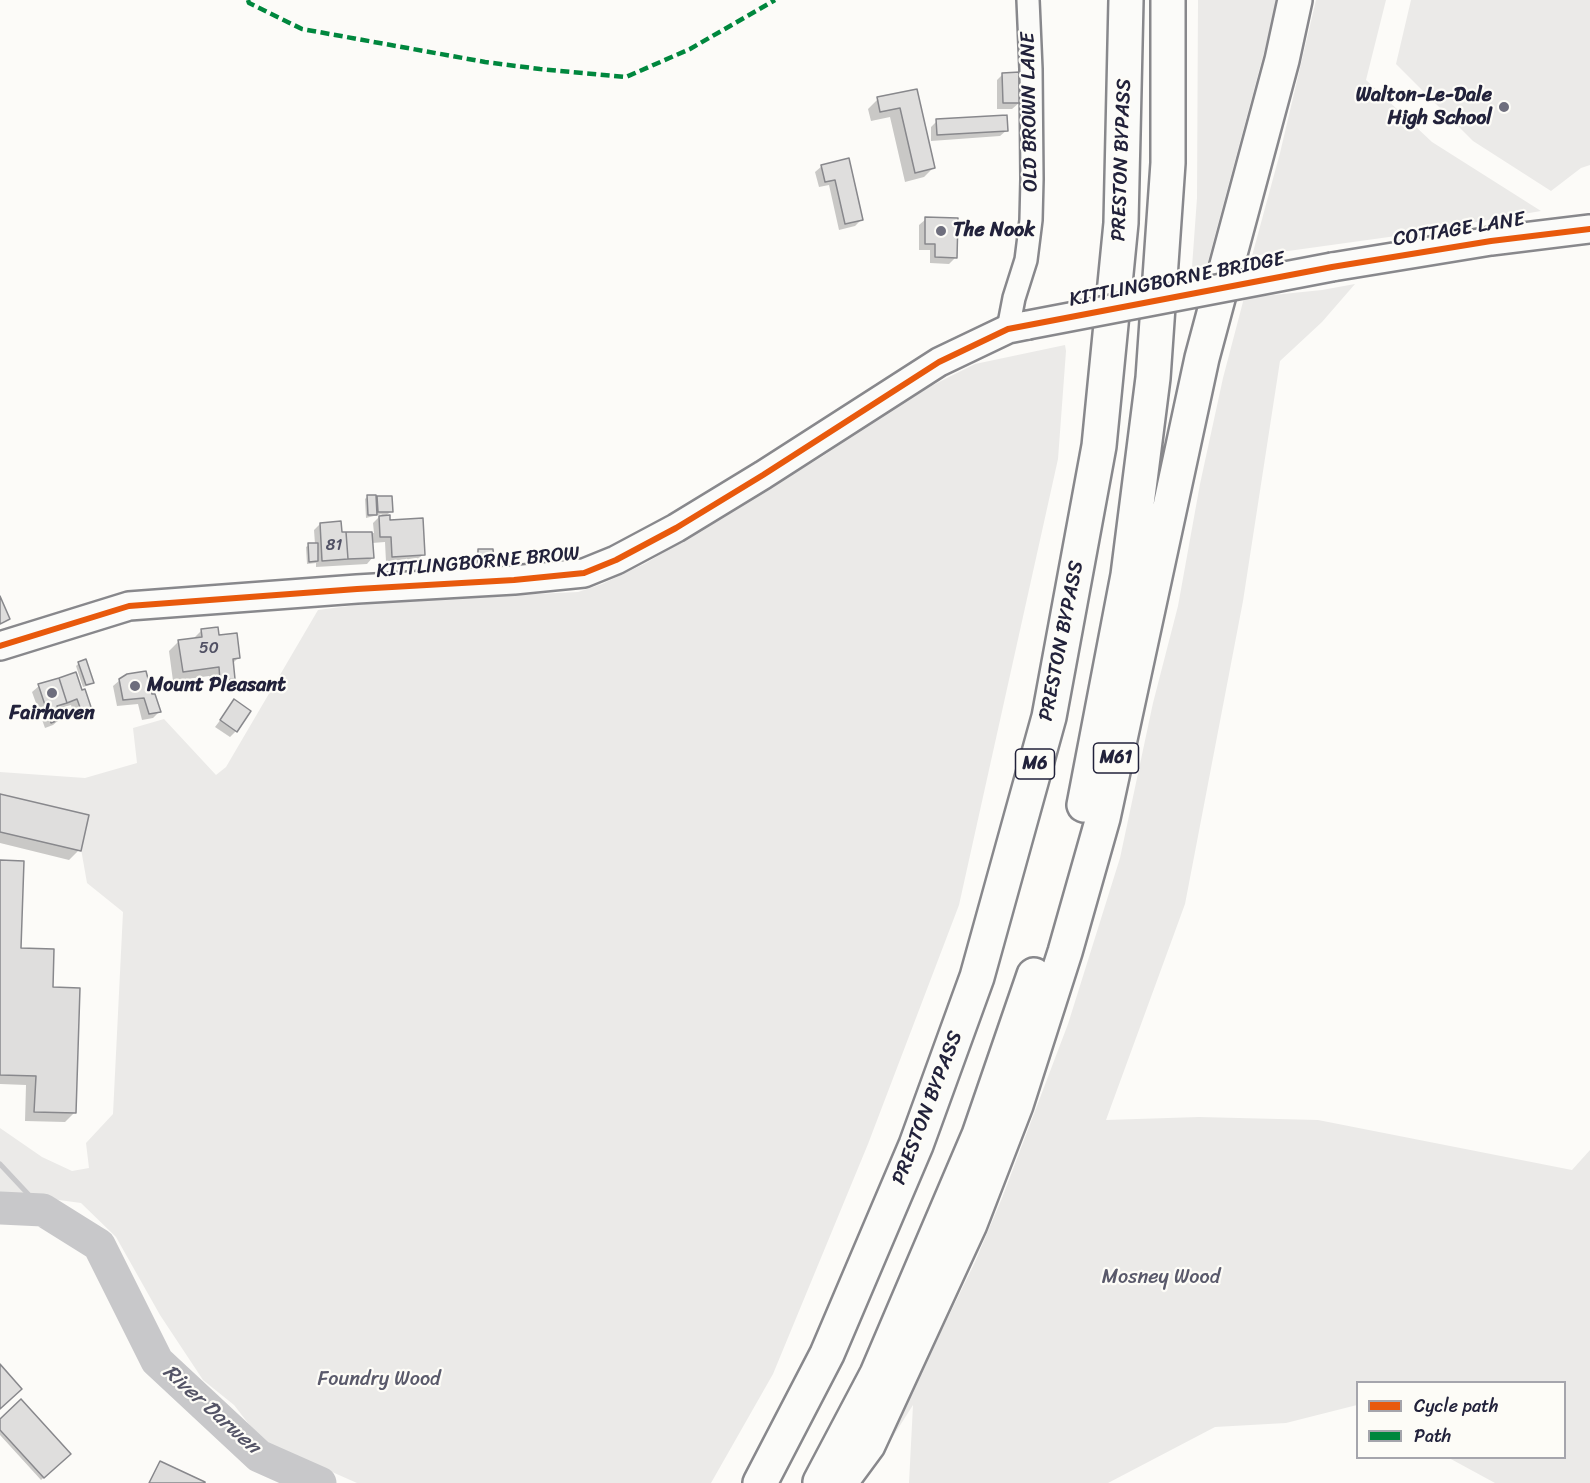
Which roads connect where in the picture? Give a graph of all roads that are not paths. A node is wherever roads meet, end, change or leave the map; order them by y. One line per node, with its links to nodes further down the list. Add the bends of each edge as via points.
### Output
1 (1028, 0): 7 (street, OLD BROWN LANE, via 1031,220 1026,260 1014,298)
2 (1126, 0): 9 (highway, PRESTON BYPASS / M6, via 1121,223 1100,446 1049,717 977,977 916,1145 826,1354)
3 (1168, 0): 10 (highway, via 1168,163 1153,378 1128,575 1080,822 1046,942 979,1135 877,1374)
4 (1295, 0): 11 (highway, M61, via 1202,358 1103,818 1065,952 1016,1105 969,1224 868,1445)
5 (1590, 229): 6 (street, COTTAGE LANE)
6 (1332, 267): 7 (street, KITTLINGBORNE BRIDGE, bridge)
7 (1018, 327): 8 (street, KITTLINGBORNE BROW, via 939,362 676,528 584,573 129,606)
8 (0, 646)
9 (760, 1483)
10 (820, 1483)
11 (840, 1483)

